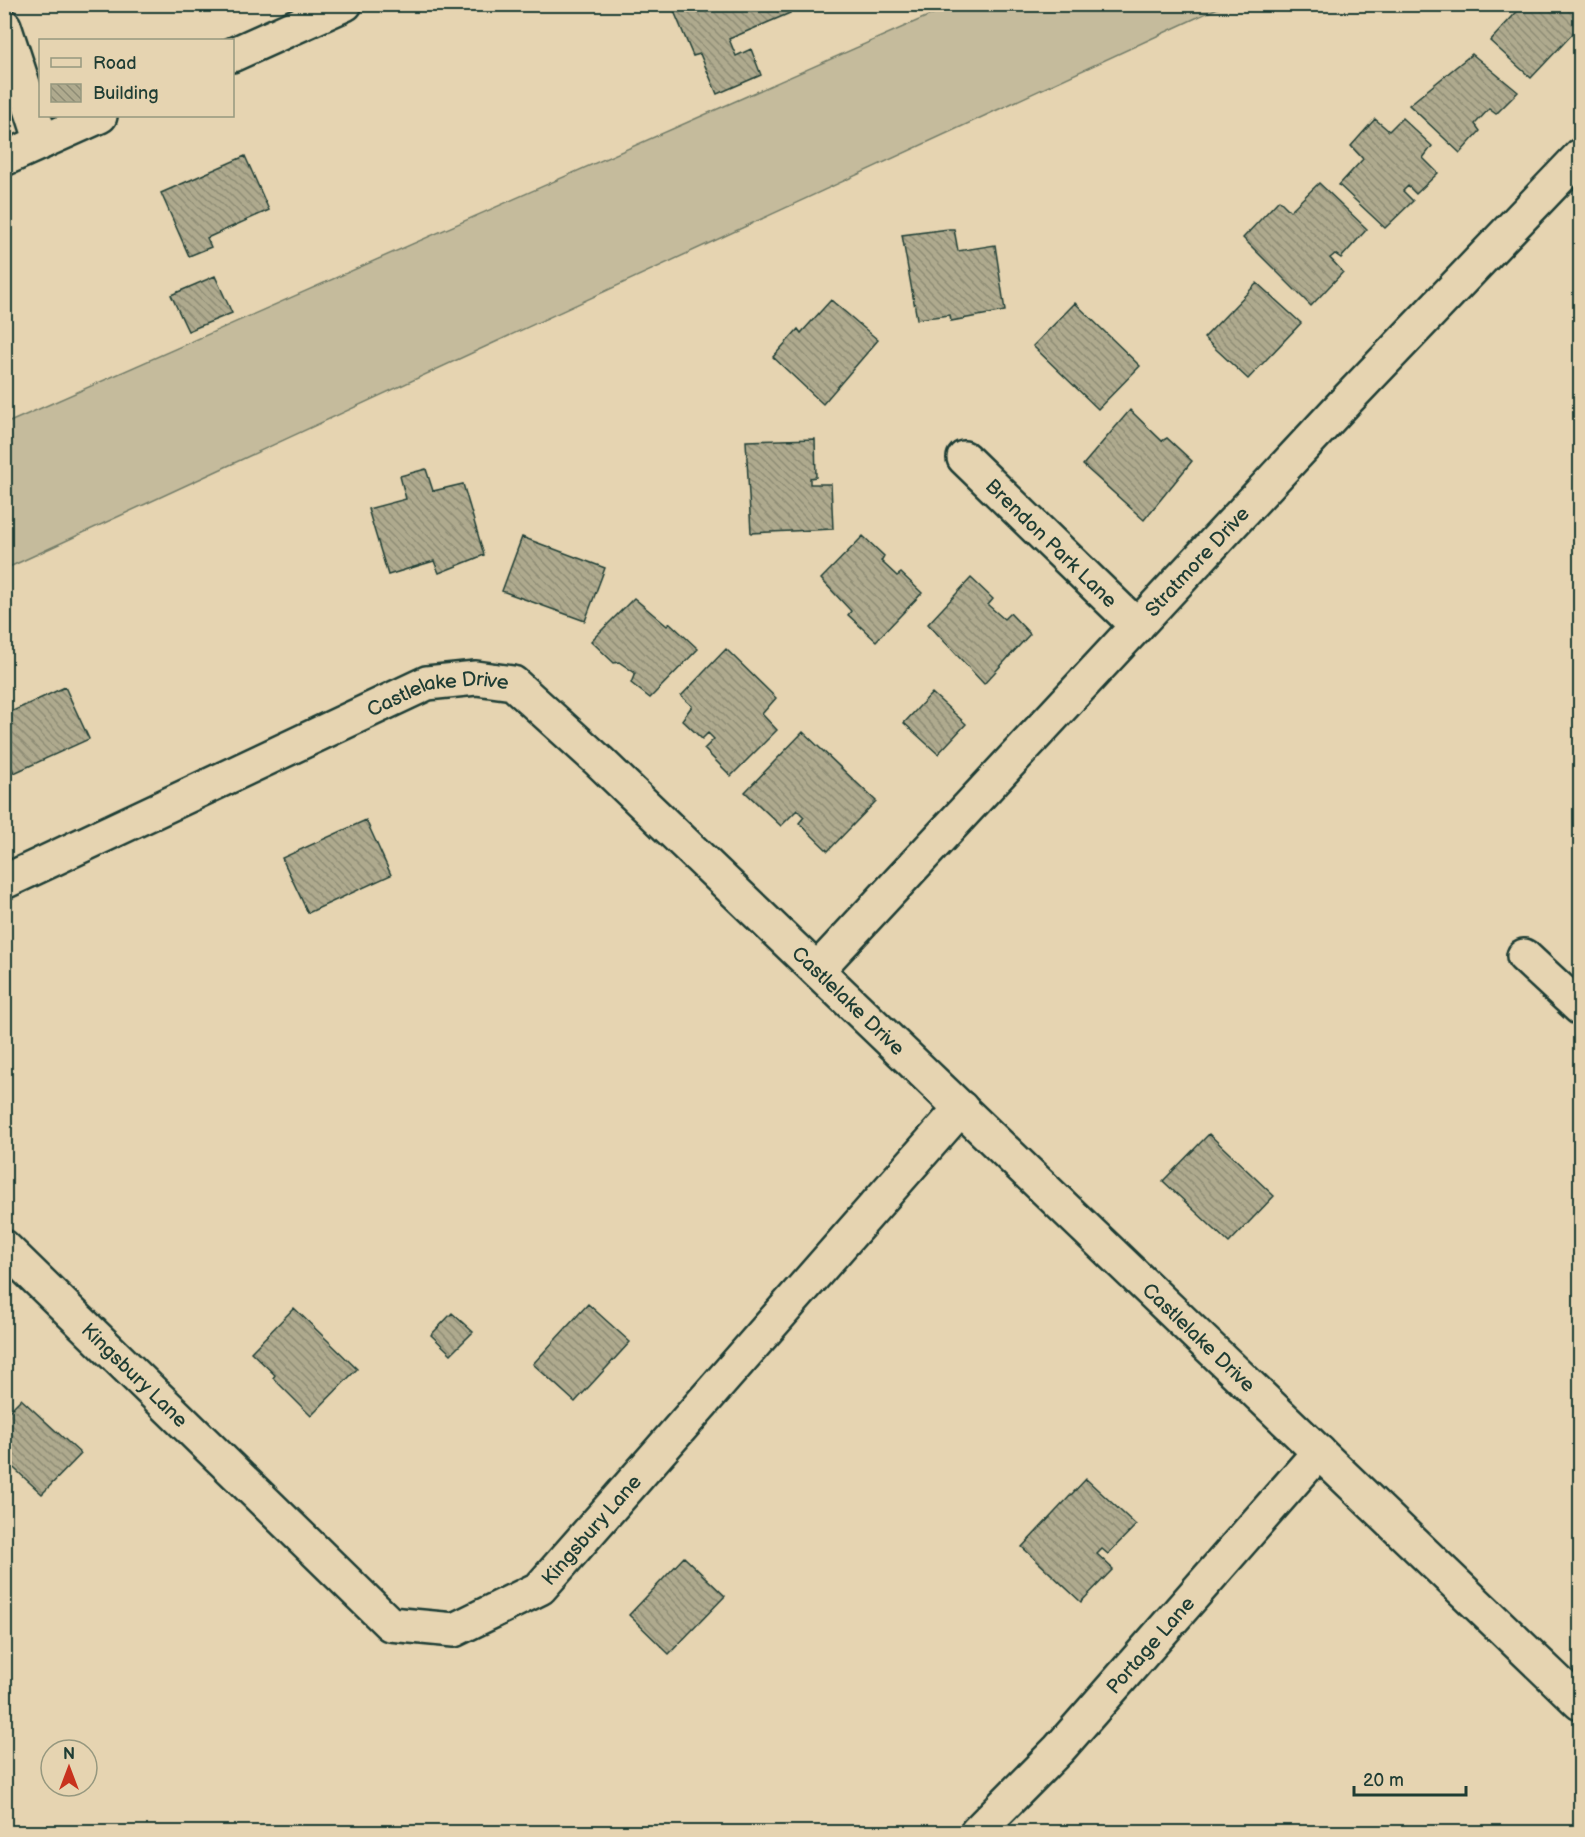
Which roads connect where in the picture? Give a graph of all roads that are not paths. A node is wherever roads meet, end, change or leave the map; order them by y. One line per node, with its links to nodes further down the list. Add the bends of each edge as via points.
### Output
1 (345, 4): 3 (street)
2 (4, 26): 5 (street)
3 (234, 54)
4 (98, 117): 5 (street)
5 (42, 142): 7 (street)
6 (1581, 156): 9 (street, Stratmore Drive)
7 (4, 159)
8 (964, 458): 9 (street, Brendon Park Lane)
9 (1137, 626): 12 (street, Stratmore Drive)
10 (4, 882): 12 (street, Castlelake Drive, via 427,682 476,678 513,682)
11 (1524, 956): 13 (street)
12 (818, 970): 14 (street, Castlelake Drive)
13 (1581, 1008)
14 (961, 1107): 15 (street, Kingsbury Lane, via 540,1588 454,1630 390,1624); 16 (street, Castlelake Drive)
15 (4, 1248)
16 (1319, 1452): 17 (street, Castlelake Drive); 18 (street, Portage Lane, via 1059,1749)
17 (1581, 1702)
18 (977, 1833)

